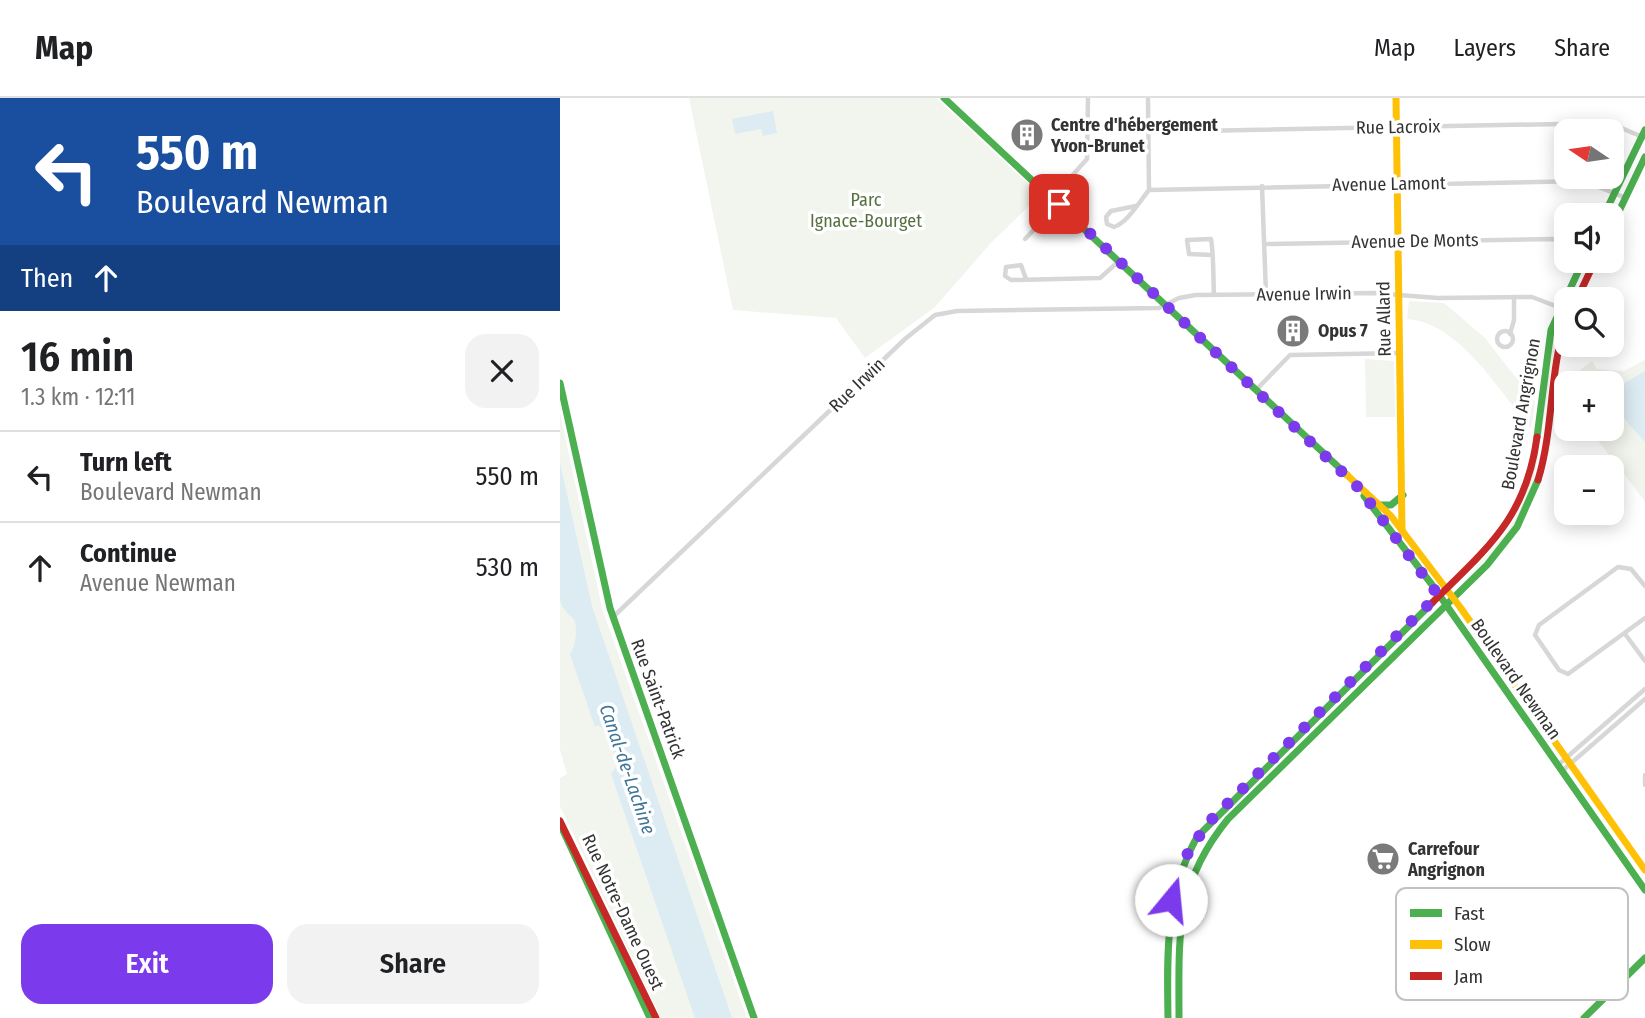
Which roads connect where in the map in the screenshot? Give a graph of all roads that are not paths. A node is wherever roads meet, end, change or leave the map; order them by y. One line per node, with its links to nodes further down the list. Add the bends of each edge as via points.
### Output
1 (944, 98): 13 (main road, Boulevard Newman)
2 (1088, 98): 13 (street, via 1087,159)
3 (1148, 98): 6 (street)
4 (1396, 98): 5 (main road, Rue Allard)
5 (1397, 126): 6 (street, Rue Lacroix); 7 (street, Rue Lacroix, via 1609,123); 9 (main road, Rue Allard)
6 (1148, 132): 11 (street)
7 (1644, 135): 12 (main road)
8 (1645, 157): 14 (main road)
9 (1398, 184): 10 (street, Avenue Lamont); 12 (street, Avenue Lamont, via 1584,181); 21 (main road, Rue Allard)
10 (1262, 186): 11 (street, Avenue Lamont); 22 (street)
11 (1149, 190): 18 (street)
12 (1615, 193): 14 (street, Avenue Lamont); 15 (main road)
13 (1052, 198): 17 (main road, Boulevard Newman)
14 (1626, 198): 16 (main road)
15 (1610, 203)
16 (1624, 203)
17 (1059, 204): 19 (street); 24 (main road, Boulevard Newman)
18 (1136, 206): 18 (street, via 1111,211 1107,224 1120,225)
19 (1025, 239)
20 (1554, 239): 21 (street, Avenue De Monts)
21 (1399, 241): 22 (street, Avenue De Monts); 27 (main road, Rue Allard)
22 (1264, 244): 26 (street)
23 (1212, 256): 23 (street, via 1211,239 1187,240 1189,254); 28 (street)
24 (1119, 261): 25 (street, via 1100,278); 30 (main road, Boulevard Newman)
25 (1026, 279): 25 (street, via 1021,265 1006,267 1008,279)
26 (1266, 294): 27 (street, Avenue Irwin); 28 (street, Avenue Irwin)
27 (1400, 294): 29 (street, Avenue Irwin); 34 (main road, Rue Allard)
28 (1214, 295): 30 (street, Avenue Irwin, via 1187,296)
29 (1514, 297): 31 (street, Avenue Irwin, via 1535,297); 33 (street)
30 (1166, 305): 37 (main road, Boulevard Newman); 48 (street, Rue Irwin, via 957,311 935,316 905,339)
31 (1554, 305)
32 (1554, 327): 44 (main road, Boulevard Angrignon, via 1521,502 1506,528)
33 (1510, 334)
34 (1401, 353): 37 (street, via 1290,355); 39 (main road, Rue Allard)
35 (1557, 357): 46 (main road, Boulevard Angrignon, via 1541,471 1531,505 1510,541)
36 (560, 383): 48 (main road, Rue Saint-Patrick)
37 (1256, 390): 38 (main road, Boulevard Newman)
38 (1359, 488): 40 (main road, Boulevard Newman); 42 (main road, Boulevard Newman)
39 (1404, 495): 40 (main road, via 1391,505); 41 (main road, Rue Allard)
40 (1380, 505): 41 (main road, Boulevard Newman)
41 (1402, 529): 42 (main road, Rue Allard); 44 (main road, Boulevard Newman)
42 (1397, 537): 45 (main road, Boulevard Newman)
43 (1645, 586): 50 (street, via 1631,569 1618,567 1538,627 1535,635 1566,674)
44 (1446, 588): 45 (main road, Boulevard Angrignon); 46 (main road, Boulevard Newman)
45 (1438, 595): 47 (main road, Boulevard Newman); 67 (main road, Boulevard Angrignon, via 1216,815 1191,847 1175,881 1169,913)
46 (1453, 598): 47 (main road, Boulevard Angrignon); 54 (main road, Boulevard Newman)
47 (1445, 606): 55 (main road, Boulevard Newman); 68 (main road, Boulevard Angrignon, via 1205,846 1190,876 1181,912)
48 (612, 617): 66 (main road, Rue Saint-Patrick)
49 (1645, 618): 50 (street)
50 (1625, 634): 51 (street)
51 (1645, 661)
52 (1645, 689): 54 (street)
53 (1645, 699): 54 (street)
54 (1568, 761): 55 (street); 59 (main road, Boulevard Newman)
55 (1559, 769): 60 (main road, Boulevard Newman)
56 (1645, 775): 57 (street)
57 (1645, 785)
58 (560, 823): 64 (main road, Rue Notre-Dame Ouest); 65 (main road, Rue Notre-Dame Ouest, via 571,837)
59 (1645, 870)
60 (1645, 890)
61 (1645, 958): 62 (main road)
62 (1628, 975)
63 (1602, 1000): 69 (main road)
64 (650, 1018)
65 (656, 1018)
66 (754, 1018)
67 (1168, 1018)
68 (1179, 1018)
69 (1584, 1018)

